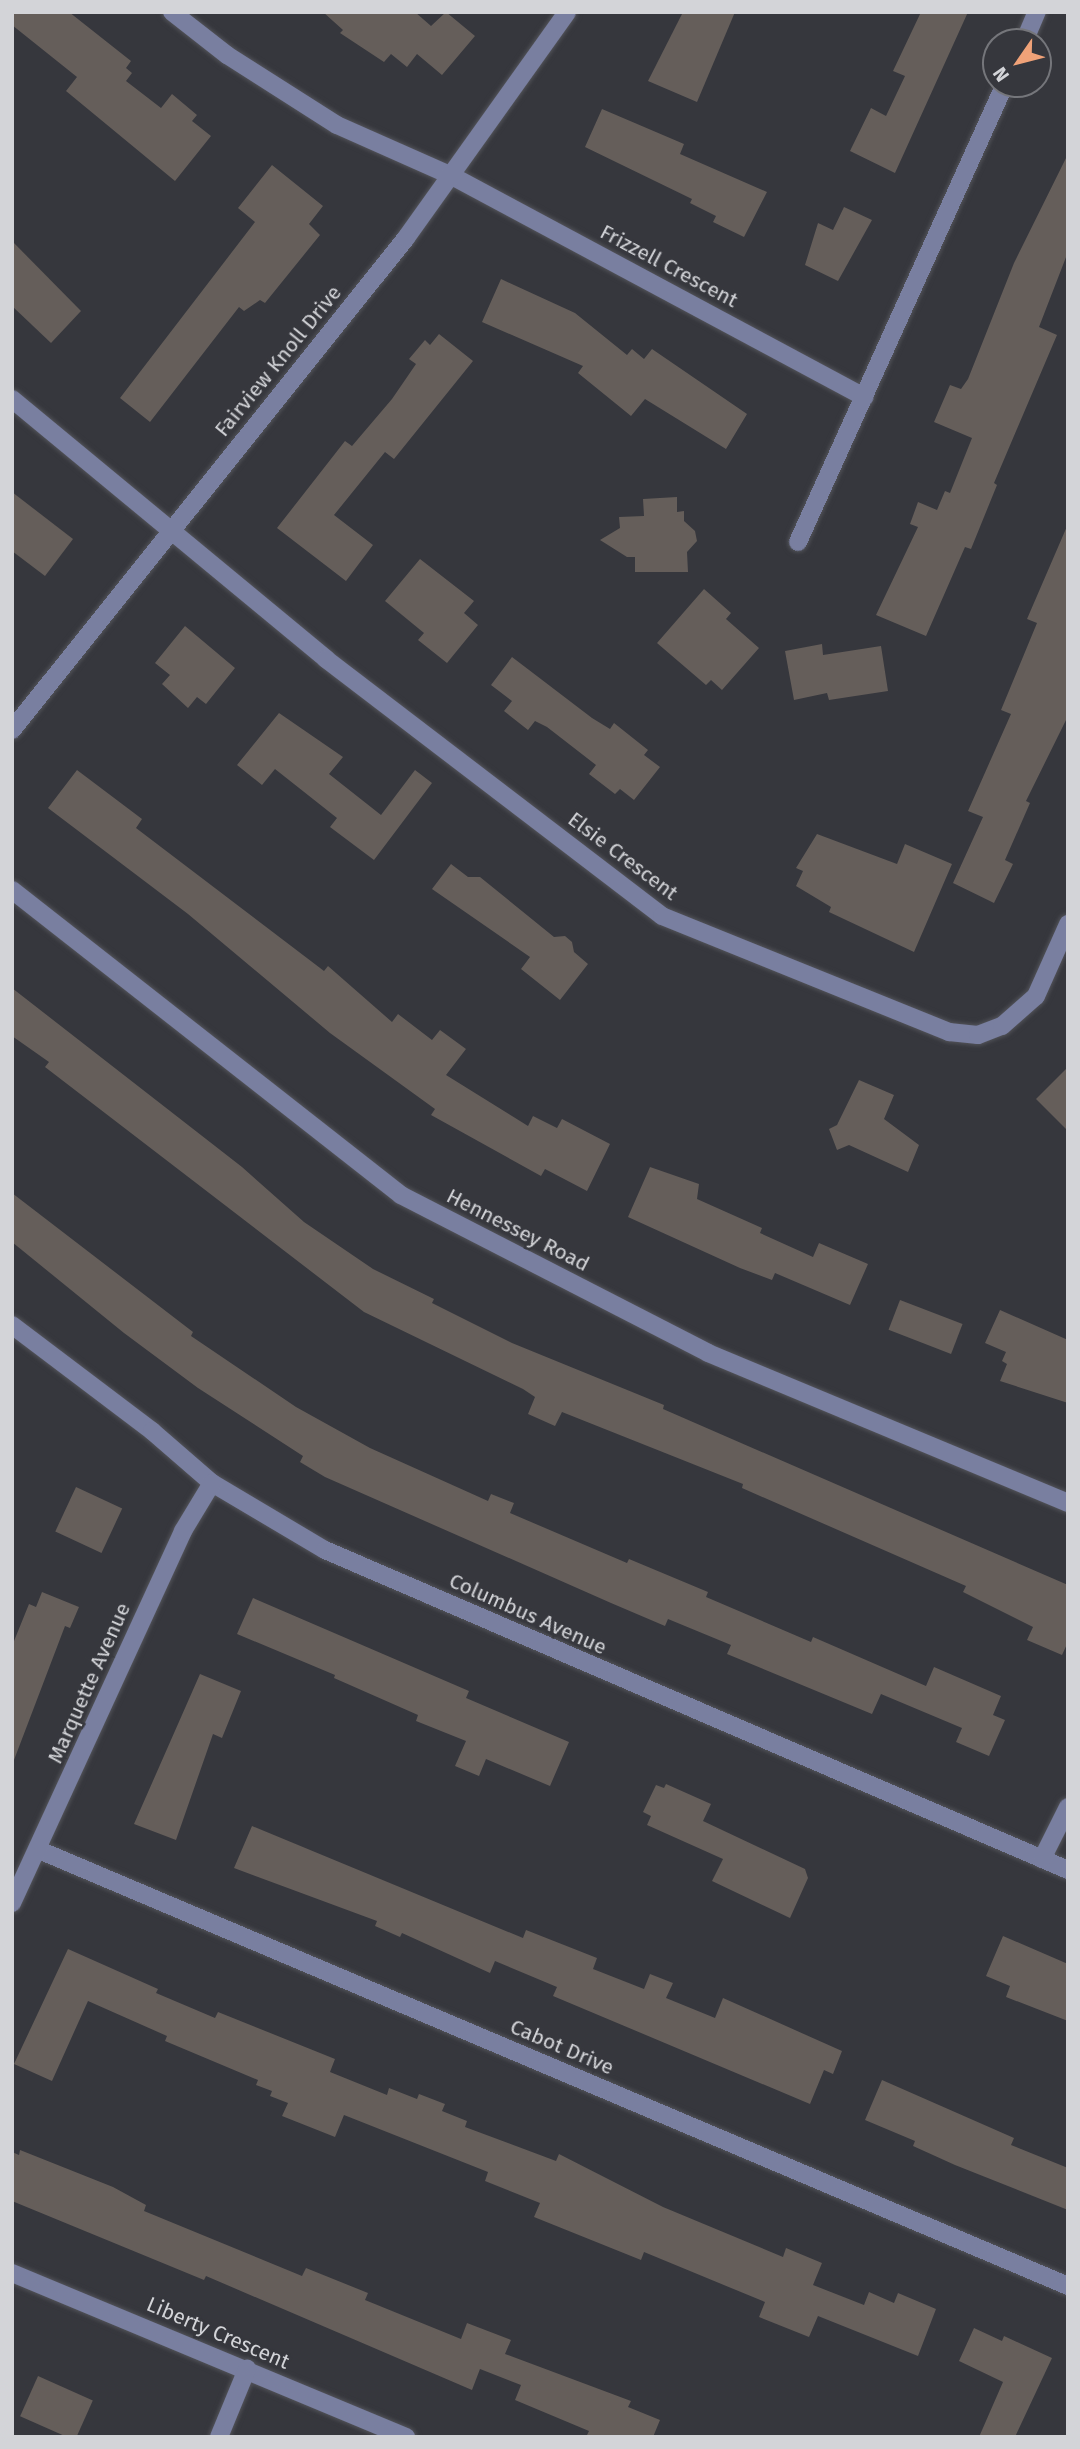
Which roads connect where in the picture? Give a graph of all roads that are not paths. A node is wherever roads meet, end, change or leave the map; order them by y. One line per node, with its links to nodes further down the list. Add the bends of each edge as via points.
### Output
1 (172, 12): 4 (street, Frizzell Crescent, via 227,55 337,125)
2 (567, 12): 4 (street, Fairview Knoll Drive)
3 (999, 98): 5 (street)
4 (452, 176): 5 (street, Frizzell Crescent); 7 (street, Fairview Knoll Drive)
5 (864, 397): 8 (street)
6 (12, 399): 7 (street, Elsie Crescent)
7 (170, 533): 9 (street, Fairview Knoll Drive); 11 (street, Elsie Crescent, via 662,916 949,1032 978,1035 1002,1026 1036,996)
8 (798, 542)
9 (12, 730)
10 (12, 890): 14 (street, Hennessey Road, via 401,1195 708,1353)
11 (1068, 924)
12 (12, 1325): 13 (street, Columbus Avenue, via 152,1431)
13 (212, 1483): 16 (street, Marquette Avenue, via 183,1531); 17 (street, Columbus Avenue, via 325,1550)
14 (1068, 1503)
15 (1068, 1807): 17 (street)
16 (39, 1850): 19 (street, Marquette Avenue); 21 (street, Cabot Drive)
17 (1042, 1859): 18 (street, Columbus Avenue)
18 (1068, 1870)
19 (12, 1903)
20 (12, 2273): 22 (street, Liberty Crescent)
21 (1068, 2286)
22 (247, 2369): 23 (street); 24 (street, Liberty Crescent)
23 (219, 2437)
24 (406, 2437)

